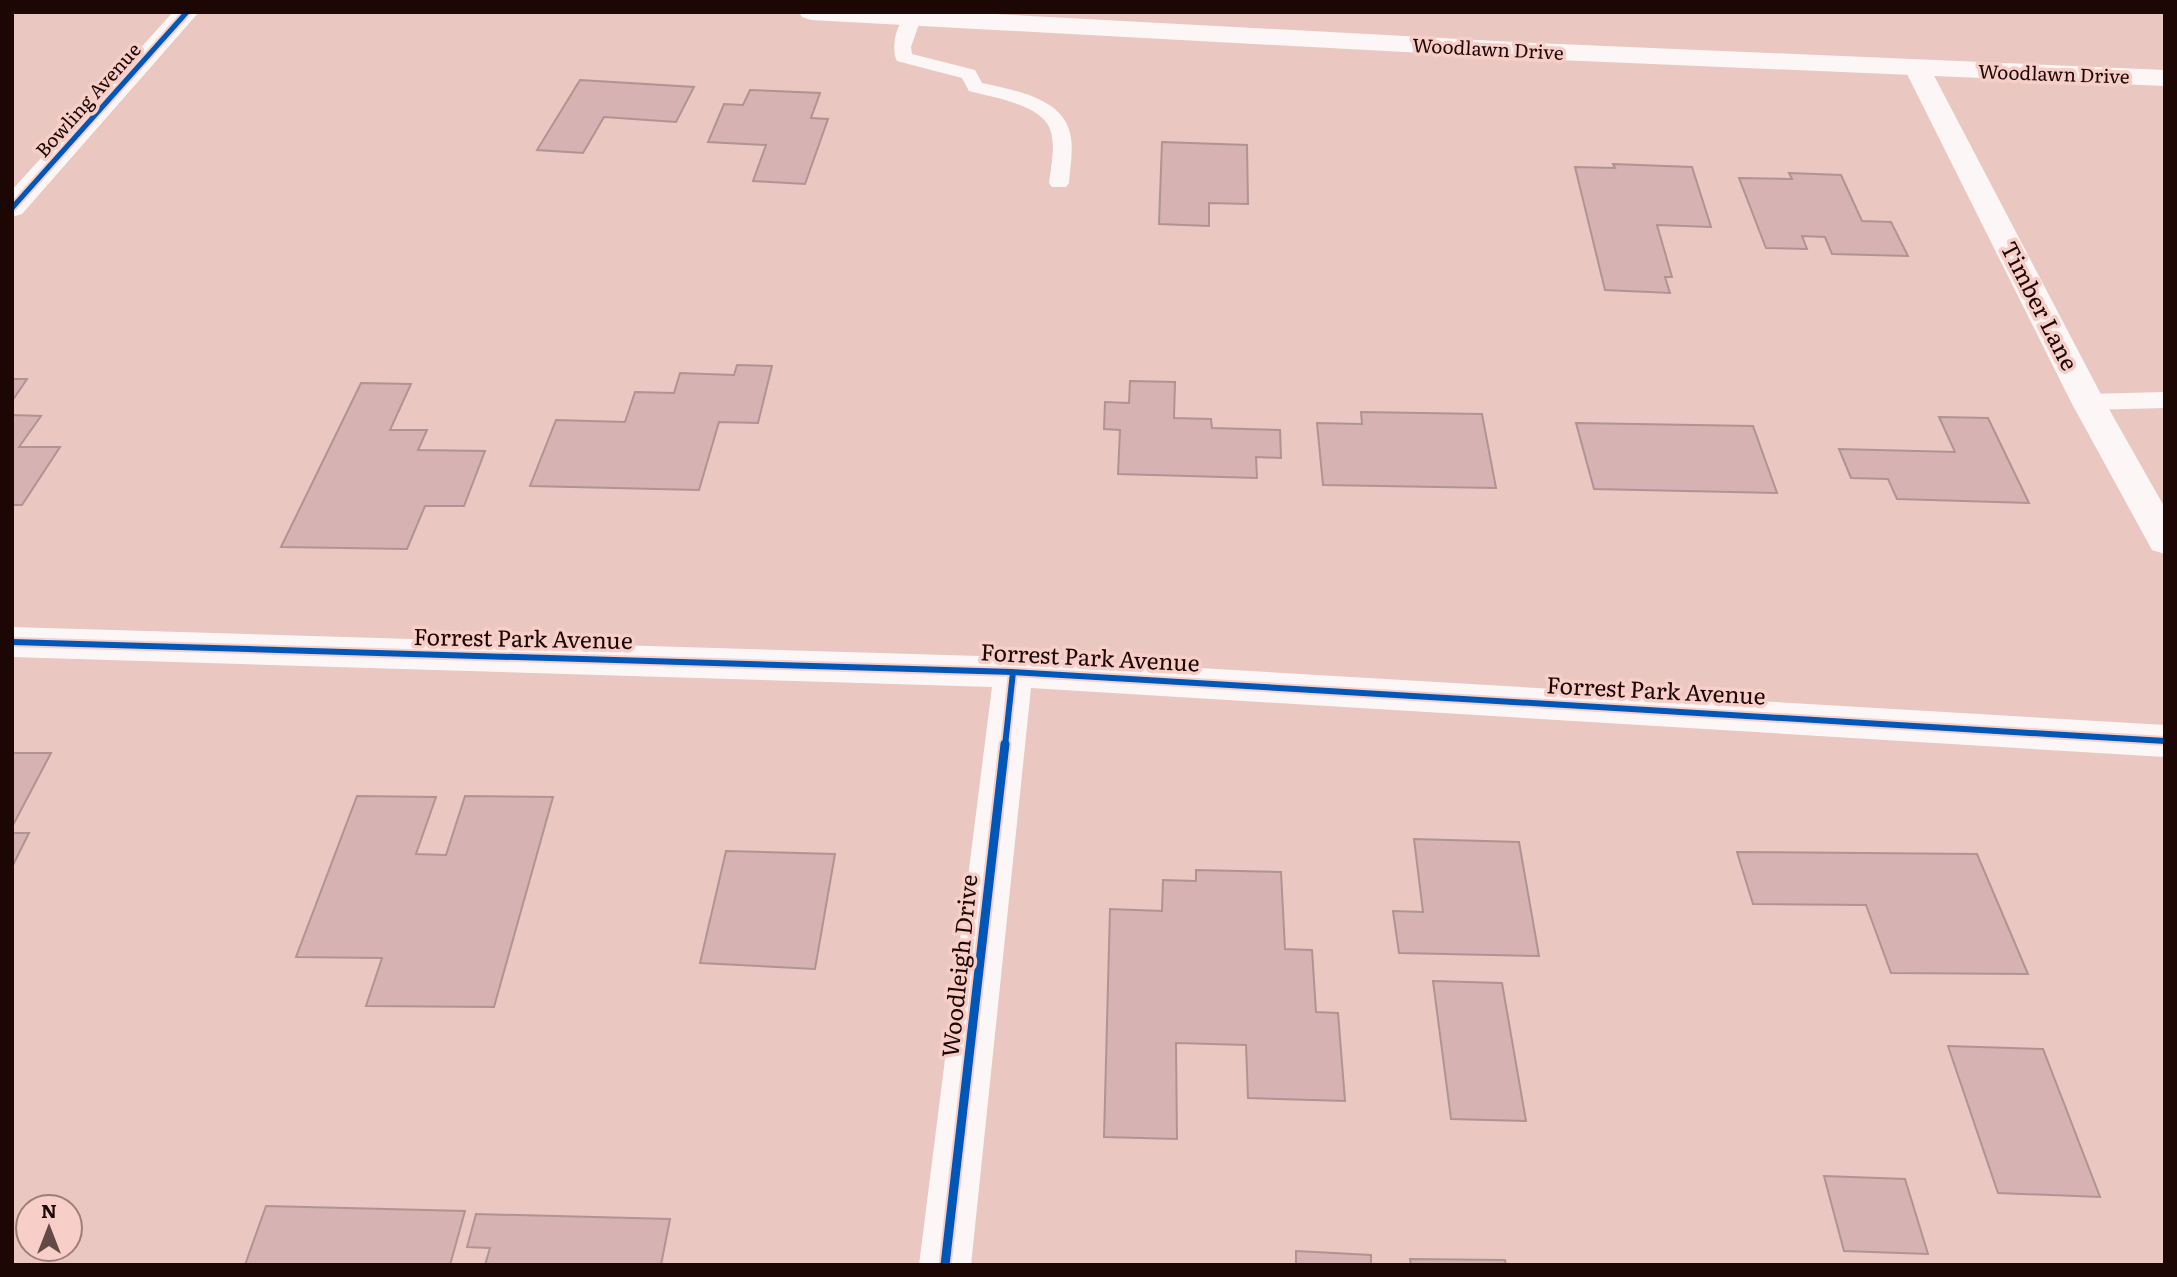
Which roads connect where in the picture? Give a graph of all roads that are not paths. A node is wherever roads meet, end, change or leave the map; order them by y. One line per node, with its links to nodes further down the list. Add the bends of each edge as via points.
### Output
1 (187, 12): 7 (street, Bowling Avenue)
2 (811, 12): 3 (street, Woodlawn Drive)
3 (912, 18): 4 (street, Woodlawn Drive); 6 (lane, via 903,57 970,74 975,87 1032,102 1055,119 1061,143)
4 (1917, 68): 5 (street, Woodlawn Drive); 9 (street, Timber Lane)
5 (2165, 78)
6 (1059, 183)
7 (12, 208)
8 (2165, 400): 9 (lane)
9 (2088, 402): 10 (street, Timber Lane)
10 (2165, 541)
11 (12, 642): 12 (street, Forrest Park Avenue)
12 (1013, 672): 13 (street, Forrest Park Avenue); 14 (street, Woodleigh Drive)
13 (2165, 741)
14 (945, 1265)

